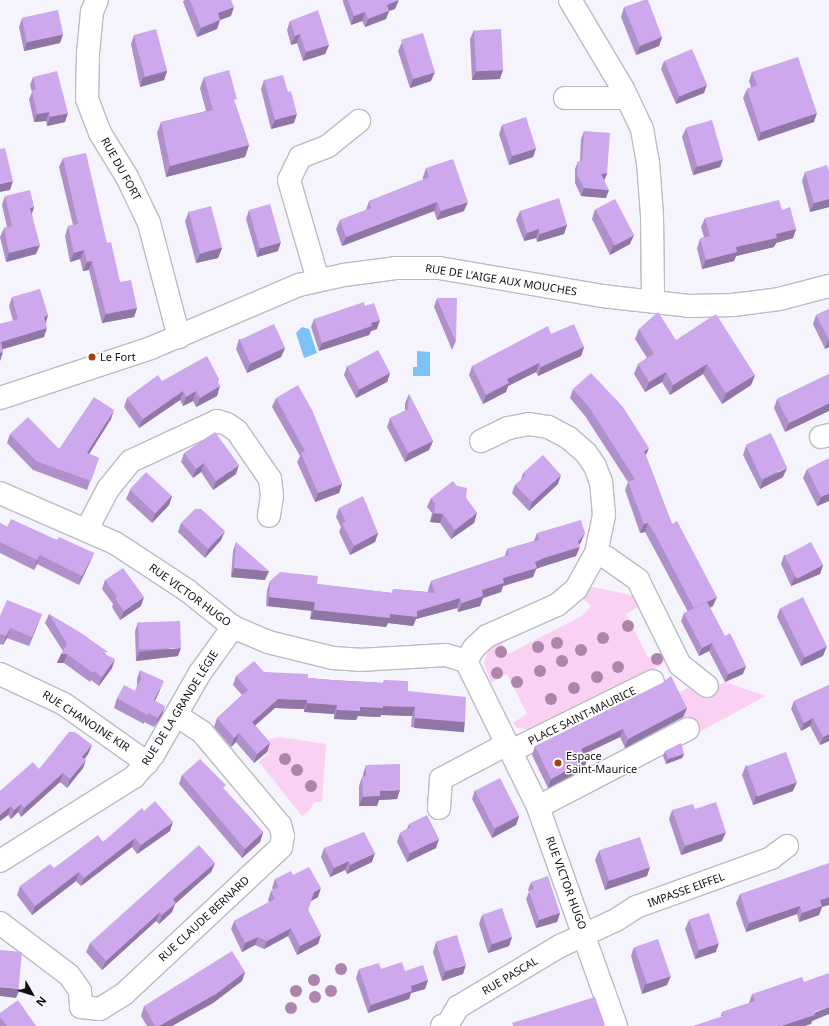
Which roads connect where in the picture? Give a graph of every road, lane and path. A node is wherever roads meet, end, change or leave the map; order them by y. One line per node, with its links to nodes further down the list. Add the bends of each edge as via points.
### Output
1 (97, 0): 9 (street, RUE DU FORT, via 92,12 87,99 100,133 127,177 149,223)
2 (570, 0): 4 (street)
3 (566, 98): 4 (street)
4 (627, 98): 8 (street, via 642,129 648,162 652,215)
5 (359, 121): 6 (street, via 328,146 300,157 289,180)
6 (318, 280): 8 (street, RUE DE L'AIGE AUX MOUCHES, via 396,268 439,268 602,296); 9 (street, RUE DE L'AIGE AUX MOUCHES, via 287,290)
7 (829, 286): 8 (street, RUE DE L'AIGE AUX MOUCHES, via 779,299 733,305 690,306)
8 (653, 301)
9 (179, 337): 10 (street, RUE DE L'AIGE AUX MOUCHES)
10 (0, 398)
11 (481, 441): 15 (street, via 508,428 529,424 548,428 578,445 595,466 604,496 603,529)
12 (0, 493): 14 (street, RUE VICTOR HUGO)
13 (269, 516): 14 (street, via 272,496 270,479 237,432 227,424 217,421 131,461 108,489)
14 (87, 529): 16 (street, RUE VICTOR HUGO, via 115,542 165,575)
15 (596, 553): 17 (street, via 583,579 567,597 487,636 474,648); 20 (street, via 638,580 680,665)
16 (233, 627): 17 (street, RUE VICTOR HUGO, via 268,642 333,658 359,660 446,655); 21 (street, RUE DE LA GRANDE LÉGIE, via 200,673)
17 (466, 662): 23 (street, RUE VICTOR HUGO)
18 (0, 674): 24 (street, RUE CHANOINE KIR, via 64,704)
19 (653, 681): 23 (street, PLACE SAINT-MAURICE)
20 (707, 686)
21 (177, 716): 24 (street, RUE DE LA GRANDE LÉGIE); 29 (street, RUE CLAUDE BERNARD, via 202,732 280,825 283,836 281,846 124,994 100,1010 81,1007 80,991 69,975)
22 (688, 729): 25 (street)
23 (509, 748): 25 (street, RUE VICTOR HUGO); 26 (street, via 441,779)
24 (147, 763): 28 (street, RUE DE LA GRANDE LÉGIE, via 134,777 112,793)
25 (538, 807): 30 (street, RUE VICTOR HUGO)
26 (439, 808)
27 (787, 846): 30 (street, IMPASSE EIFFEL, via 771,858 636,907)
28 (0, 861)
29 (0, 923)
30 (585, 934): 31 (street, RUE PASCAL, via 458,1006); 32 (street, RUE VICTOR HUGO)
31 (446, 1025)
32 (616, 1026)

